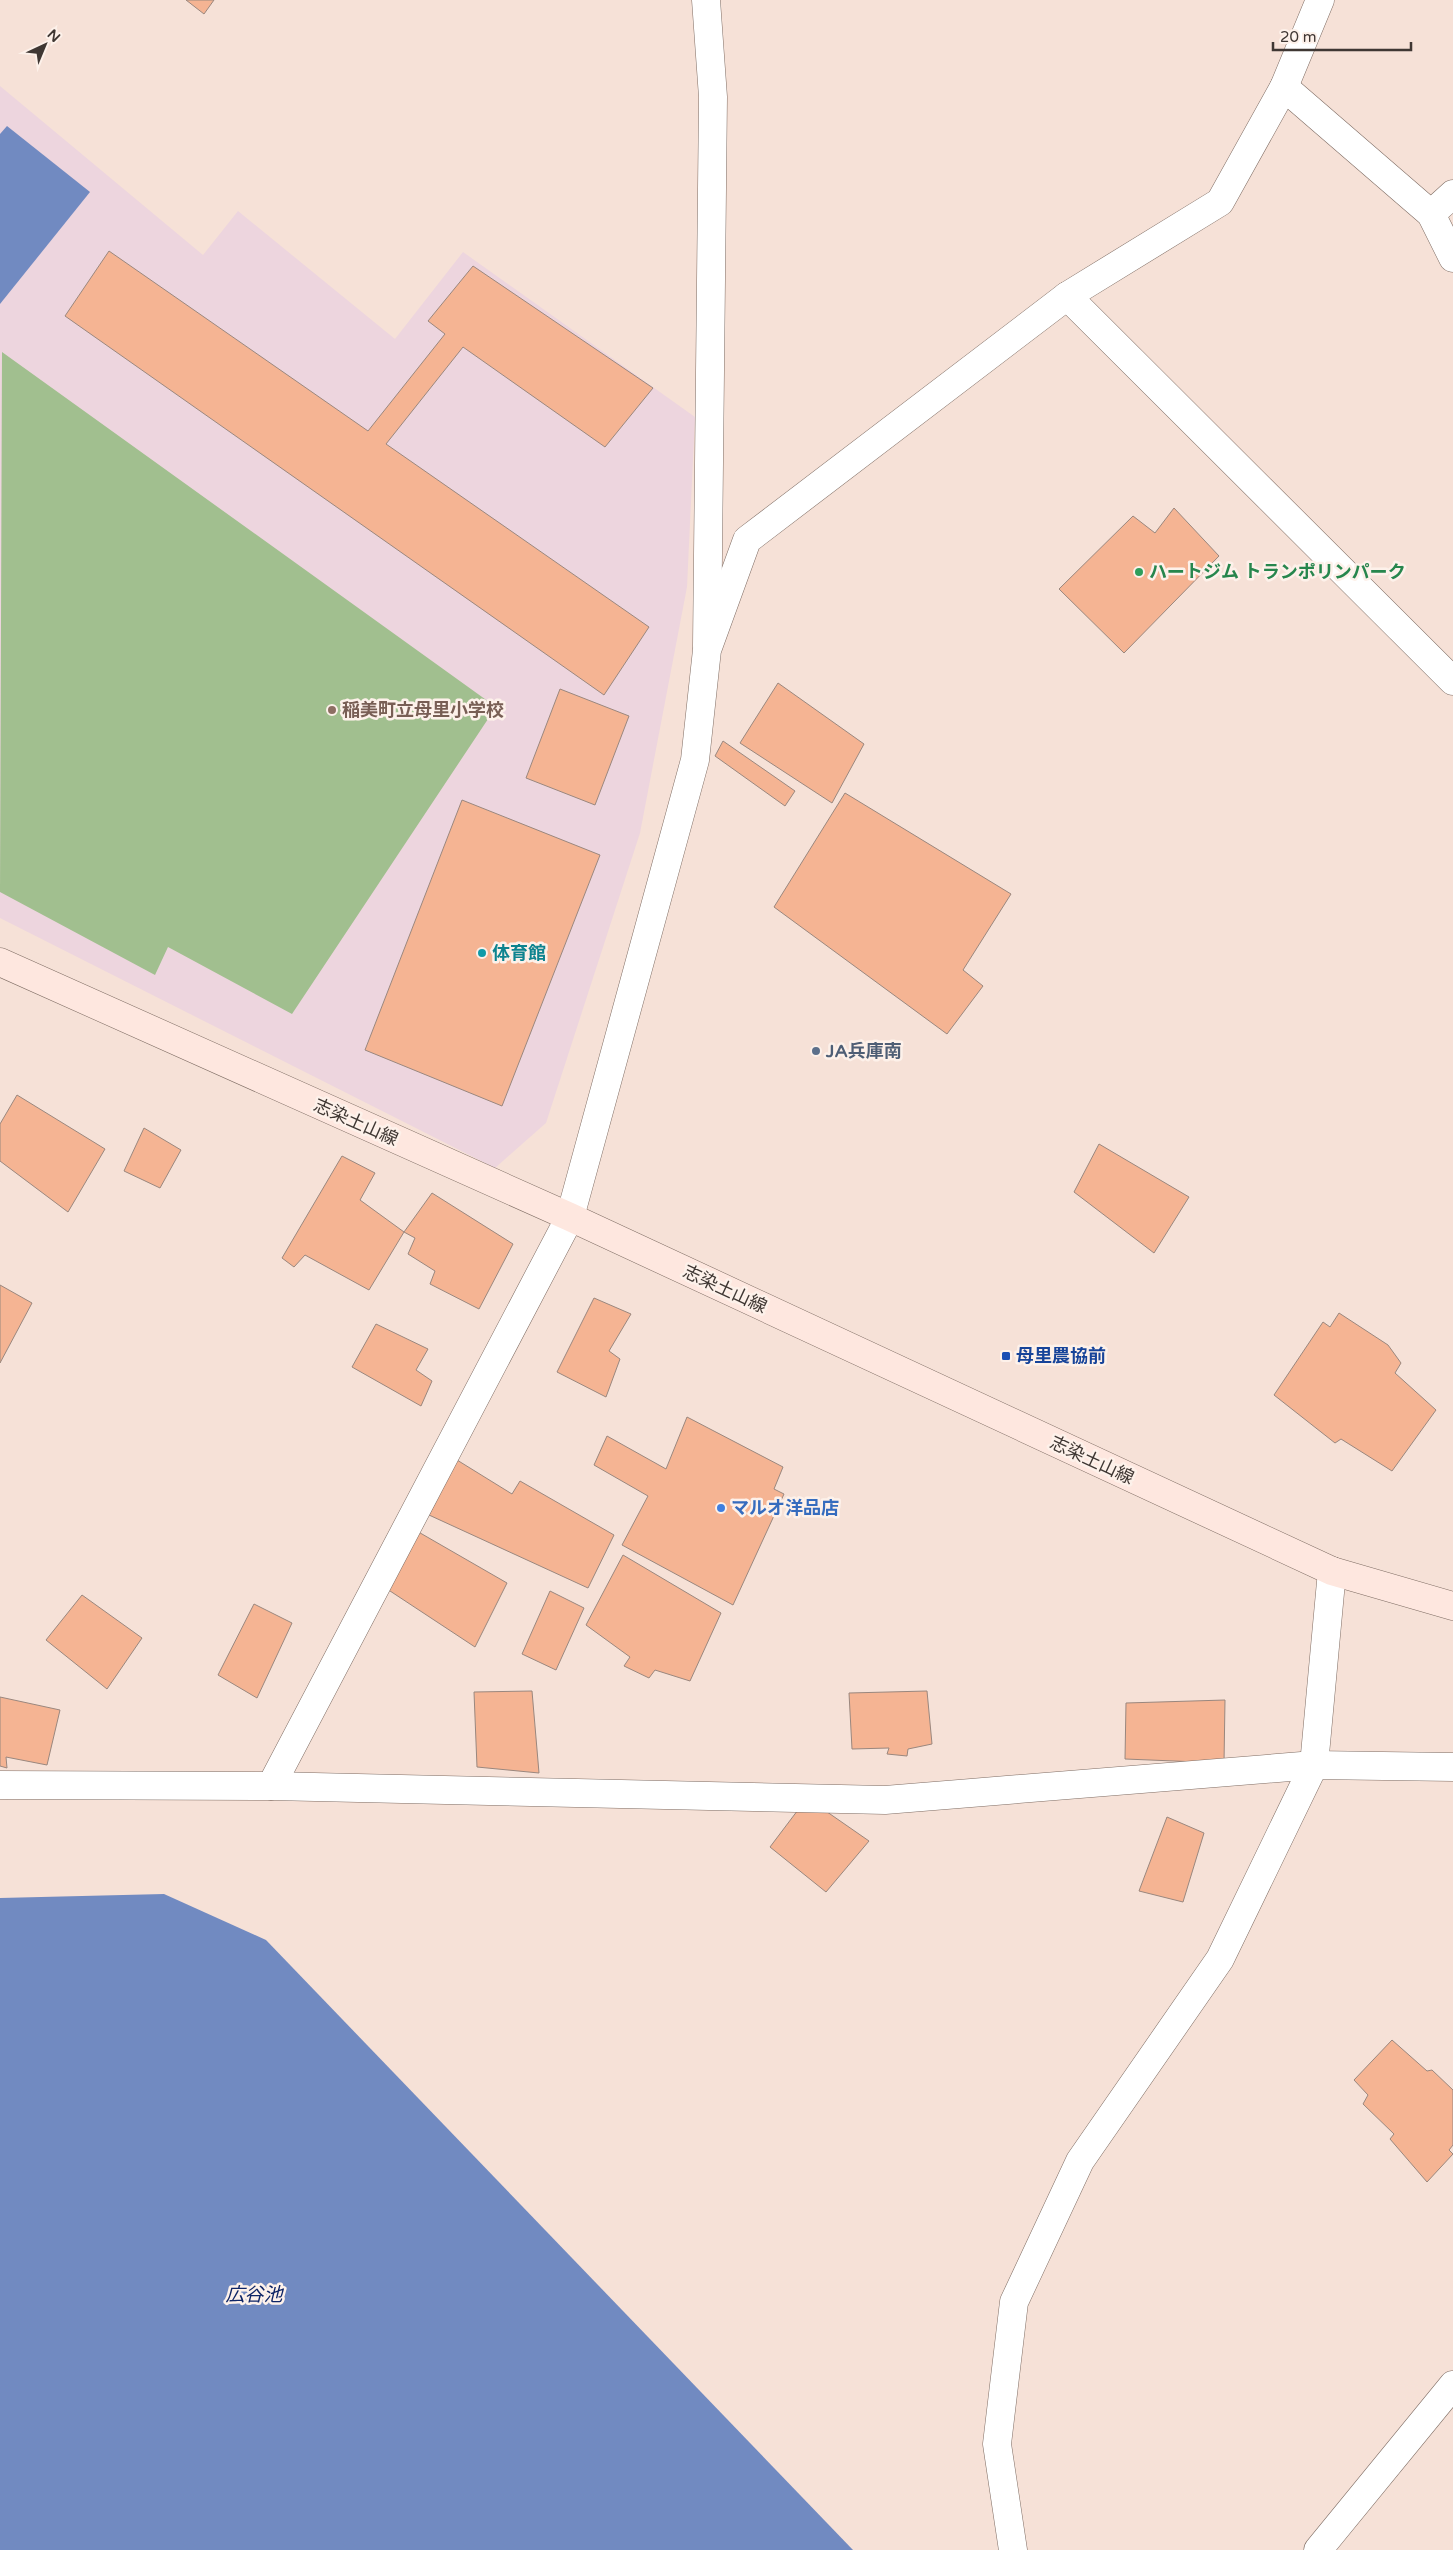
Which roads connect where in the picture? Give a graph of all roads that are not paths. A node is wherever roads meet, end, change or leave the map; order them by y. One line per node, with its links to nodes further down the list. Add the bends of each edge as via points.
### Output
1 (706, 0): 8 (street, via 713,97)
2 (1320, 0): 3 (street)
3 (1284, 87): 5 (street); 7 (street, via 1220,202)
4 (1453, 194): 5 (street)
5 (1431, 214): 6 (street)
6 (1453, 258)
7 (1067, 296): 8 (street, via 747,540); 9 (street)
8 (707, 650): 11 (street, via 695,760)
9 (1453, 681)
10 (0, 962): 11 (main road, 志染土山線)
11 (570, 1218): 12 (main road, 志染土山線); 17 (street)
12 (1332, 1571): 13 (main road, 志染土山線); 14 (street)
13 (1453, 1606)
14 (1314, 1765): 15 (street); 17 (street, via 885,1800); 19 (street, via 1220,1959 1080,2161 1014,2302 996,2444)
15 (1453, 1766)
16 (0, 1786): 17 (street)
17 (271, 1786)
18 (1453, 2385): 20 (street)
19 (1013, 2550)
20 (1318, 2550)

